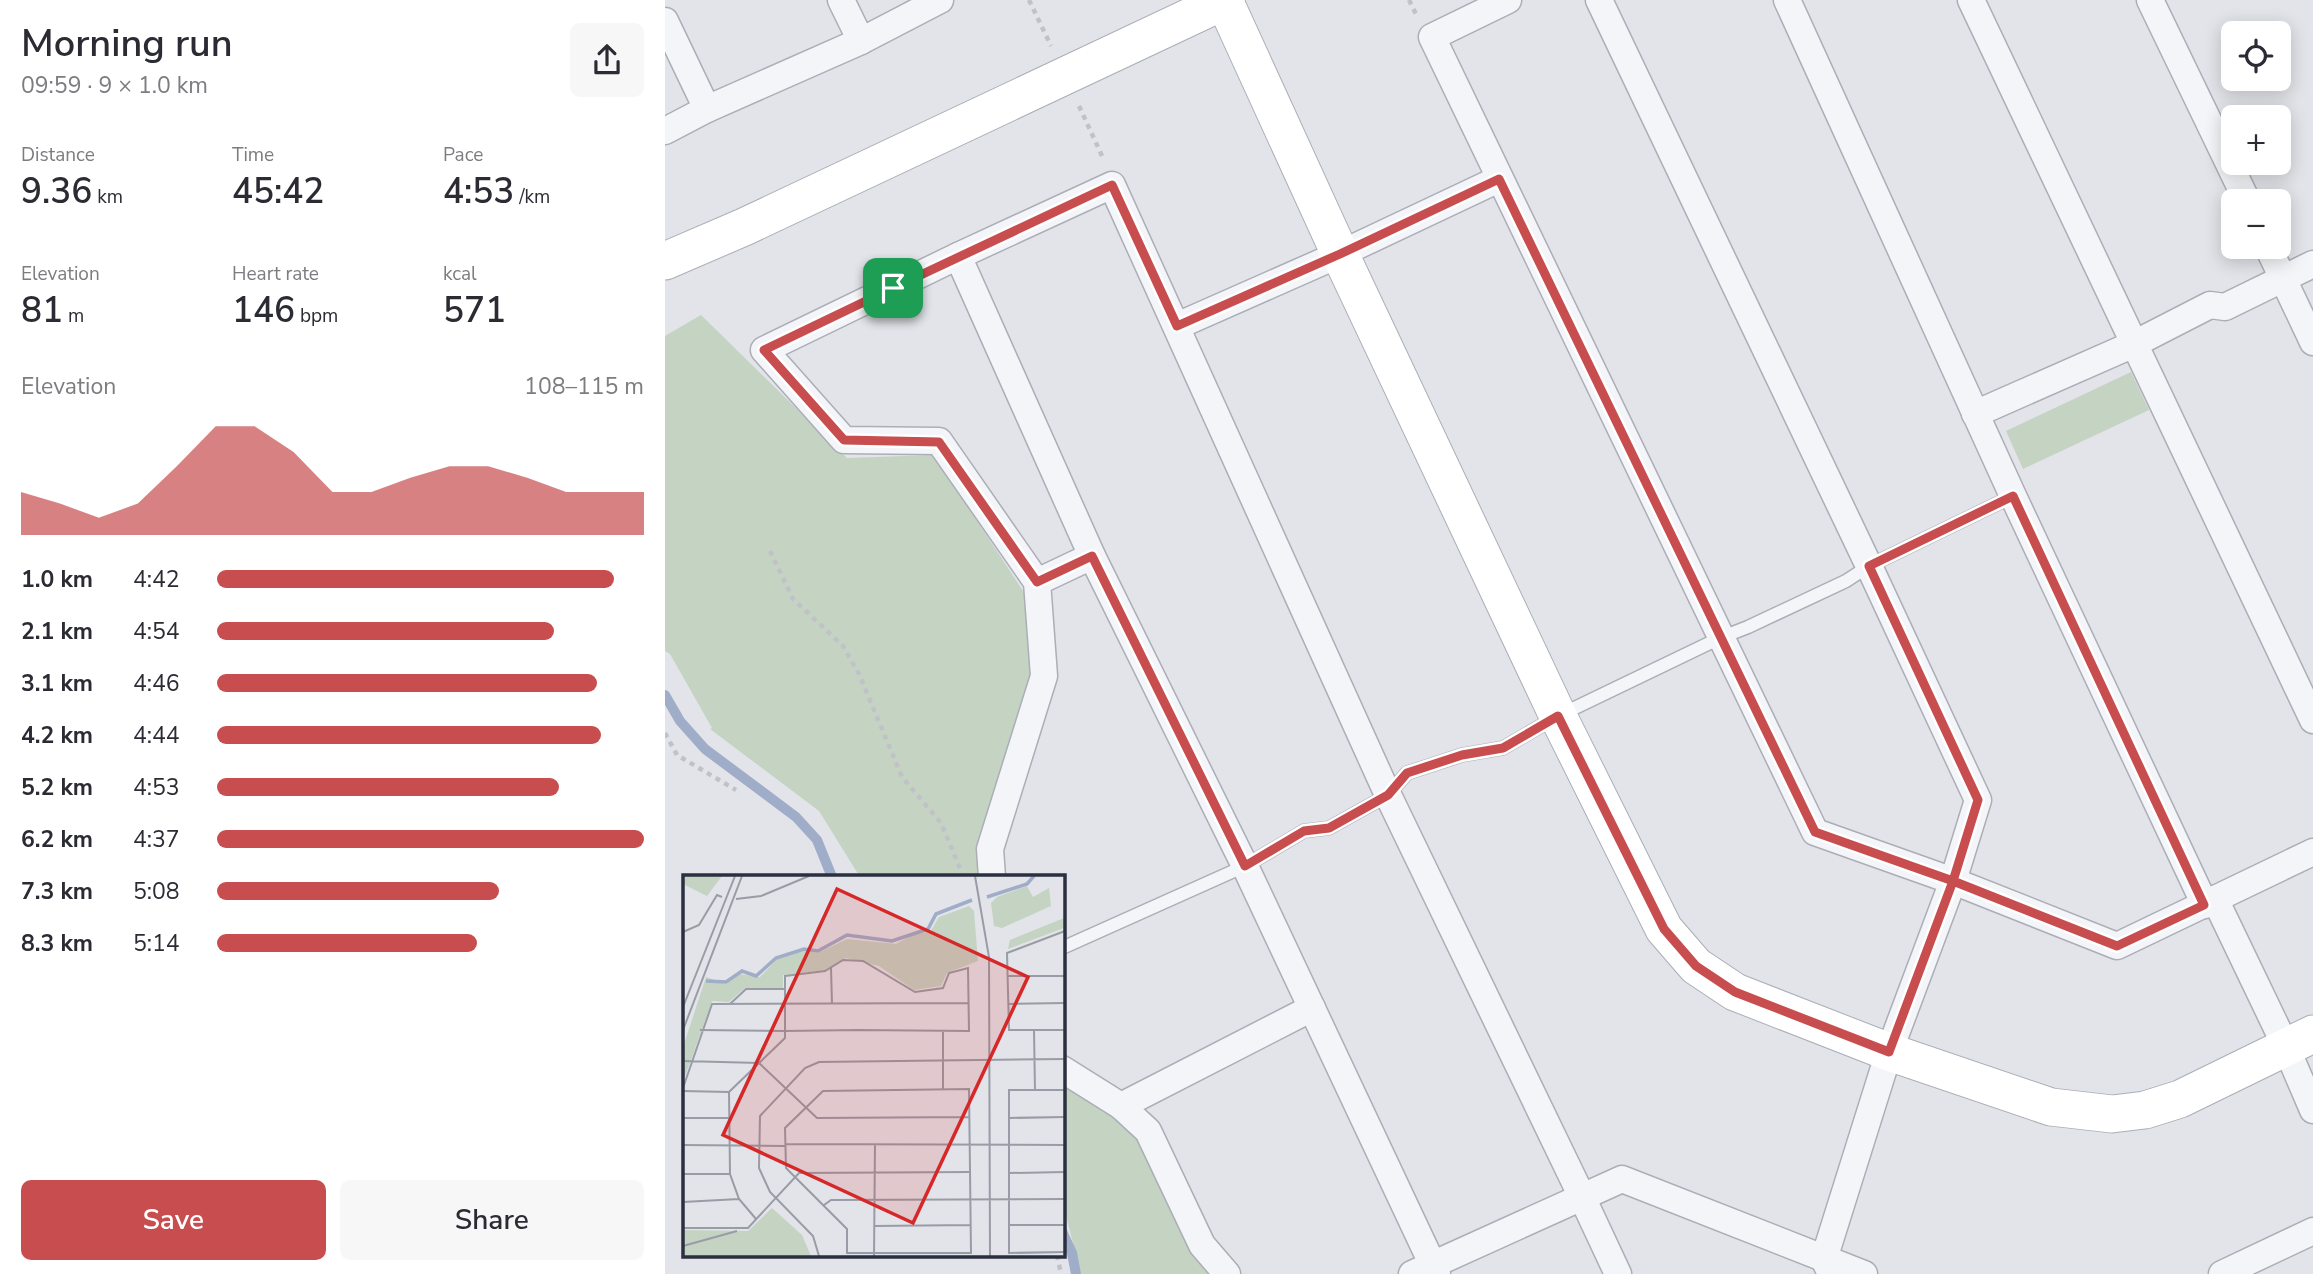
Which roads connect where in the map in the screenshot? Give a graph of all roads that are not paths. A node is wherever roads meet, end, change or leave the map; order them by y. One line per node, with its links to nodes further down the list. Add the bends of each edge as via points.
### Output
1 (841, 0): 10 (street)
2 (940, 0): 10 (street)
3 (1225, 0): 15 (street); 18 (street)
4 (1508, 0): 13 (street, via 1432,37)
5 (1599, 0): 27 (street)
6 (1787, 0): 24 (street)
7 (1971, 0): 23 (street)
8 (2150, 0): 14 (street)
9 (665, 21): 11 (street)
10 (861, 41): 11 (street)
11 (707, 109): 12 (street)
12 (665, 131)
13 (1499, 179): 15 (street); 29 (street)
14 (2241, 189)
15 (1340, 254): 21 (street); 30 (street)
16 (958, 256): 21 (street, via 1112,185); 26 (street); 28 (street, via 764,350 844,440 939,442)
17 (2274, 259): 20 (street)
18 (665, 261)
19 (2313, 264): 20 (street)
20 (2284, 278): 22 (street); 23 (street, via 2225,307 2210,305)
21 (1177, 326): 32 (street)
22 (2313, 342)
23 (2134, 344): 24 (street); 31 (street)
24 (1975, 414): 25 (street)
25 (2013, 496): 27 (lane); 37 (street)
26 (1092, 556): 28 (street); 34 (street)
27 (1869, 566): 29 (lane); 36 (street, via 1978,800)
28 (1037, 582): 35 (street, via 1044,676 989,849)
29 (1720, 638): 30 (lane); 36 (street, via 1815,832)
30 (1558, 716): 32 (lane, via 1503,748 1462,755 1407,773); 41 (street, via 1664,929 1696,966 1735,992)
31 (2313, 720)
32 (1388, 795): 34 (lane, via 1329,828 1304,831); 45 (street)
33 (2313, 852): 37 (street)
34 (1245, 866): 38 (lane); 39 (street)
35 (992, 875)
36 (1953, 881): 37 (street, via 2117,946); 41 (street)
37 (2210, 902): 40 (street)
38 (1064, 947)
39 (1312, 1008): 43 (street); 48 (street)
40 (2299, 1041): 41 (street, via 2180,1099 2112,1114 2051,1107); 44 (street)
41 (1889, 1052): 47 (street)
42 (1064, 1070): 43 (street)
43 (1121, 1106): 49 (street, via 1148,1131 1202,1245)
44 (2313, 1110)
45 (1582, 1196): 47 (street, via 1622,1180); 48 (street); 50 (street)
46 (2313, 1231): 52 (street)
47 (1828, 1266): 51 (street)
48 (1427, 1271)
49 (1227, 1274)
50 (1618, 1274)
51 (1864, 1274)
52 (2222, 1274)

